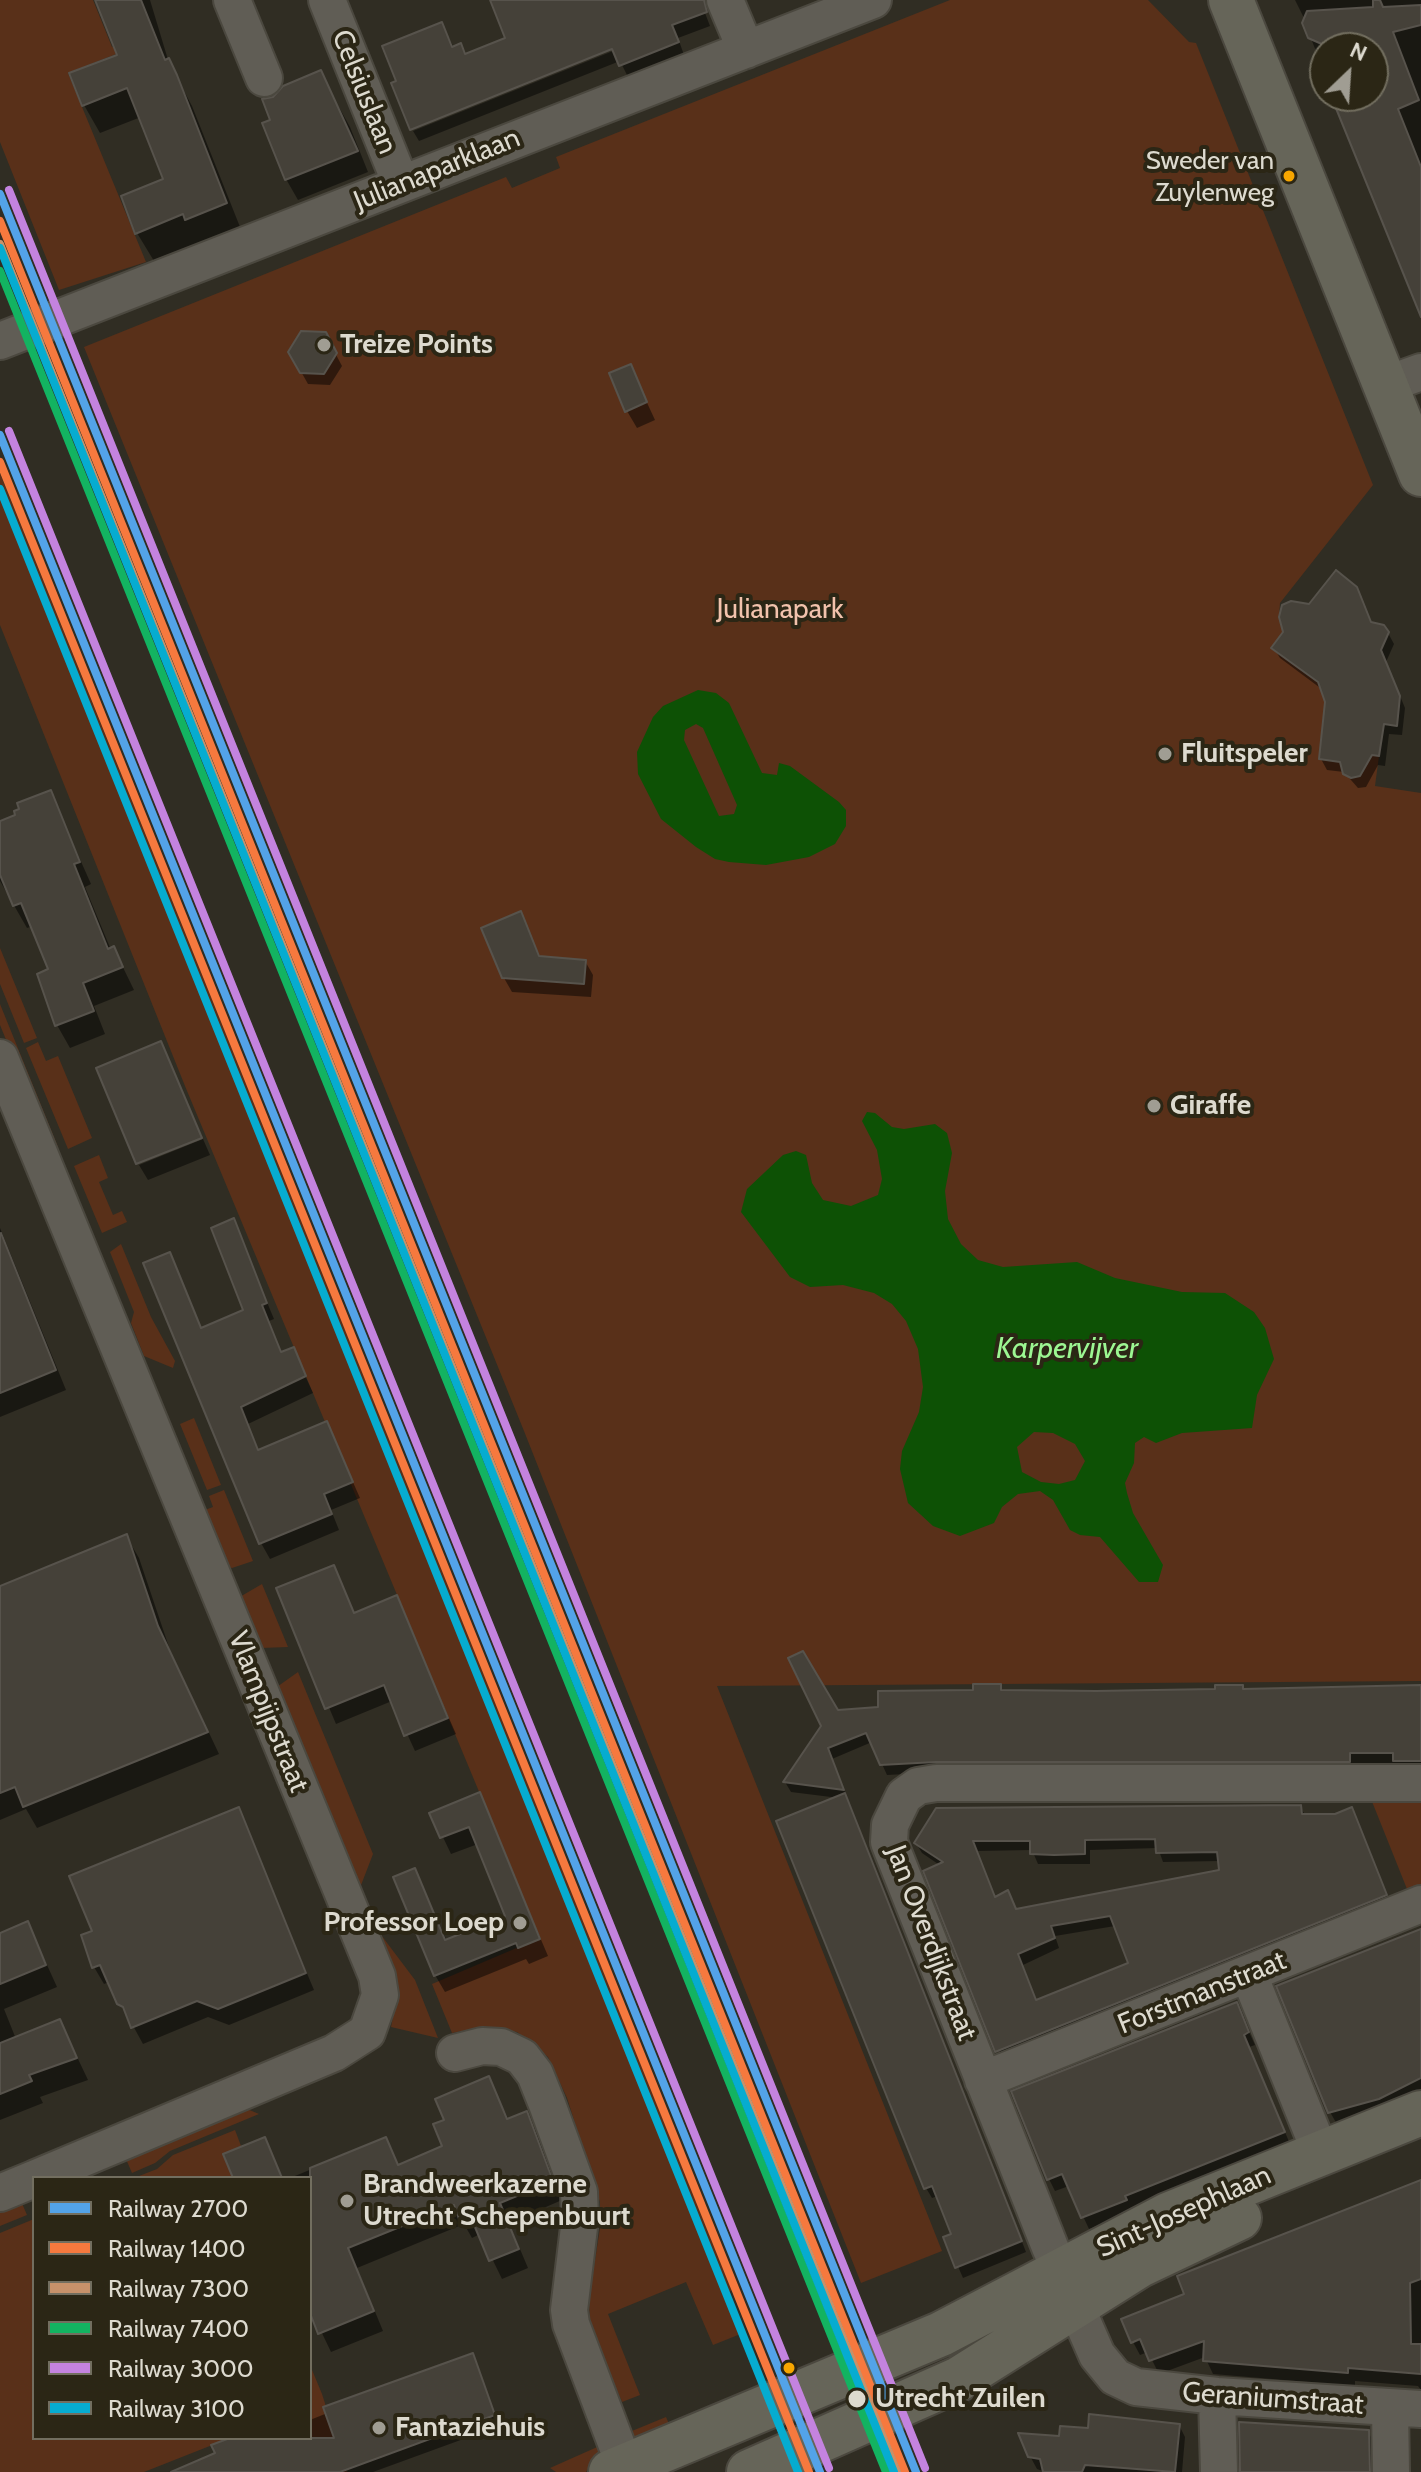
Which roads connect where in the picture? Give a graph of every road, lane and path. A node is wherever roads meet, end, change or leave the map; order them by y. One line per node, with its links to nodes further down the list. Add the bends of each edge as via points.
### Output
1 (232, 0): 7 (street)
2 (327, 0): 8 (street, Celsiuslaan)
3 (725, 0): 6 (street)
4 (873, 0): 6 (street, Julianaparklaan)
5 (1231, 0): 10 (main road, via 1303,171)
6 (746, 50): 8 (street, Julianaparklaan)
7 (264, 78)
8 (401, 184): 9 (street, Julianaparklaan)
9 (0, 341)
10 (1403, 378): 11 (main road)
11 (1421, 474)
12 (0, 1058): 21 (street, Vlampijpstraat, via 377,1976 380,1995 367,2032 334,2053)
13 (1421, 1783): 17 (street, Jan Overdijkstraat, via 936,1783 911,1791 895,1808 889,1842)
14 (1421, 1904): 15 (street, Forstmanstraat)
15 (1249, 1975): 17 (street, Forstmanstraat); 20 (street)
16 (455, 2053): 28 (street, via 501,2047 522,2057 547,2104 579,2192 571,2324)
17 (983, 2080): 24 (street, Jan Overdijkstraat)
18 (1421, 2113): 20 (main road, Sint-Josephlaan)
19 (1421, 2145): 24 (main road, Sint-Josephlaan, via 1195,2236 1140,2265)
20 (1321, 2154): 24 (main road, Sint-Josephlaan, via 1168,2215)
21 (40, 2176)
22 (32, 2179): 23 (street, Vlampijpstraat)
23 (0, 2193)
24 (1067, 2288): 25 (street, Jan Overdijkstraat, via 1097,2355); 28 (main road, Sint-Josephlaan, via 955,2327); 29 (main road, Sint-Josephlaan, via 971,2370 901,2407)
25 (1125, 2384): 26 (street, Geraniumstraat)
26 (1217, 2396): 27 (street, Geraniumstraat); 30 (street)
27 (1406, 2409): 31 (street)
28 (621, 2470)
29 (749, 2472)
30 (1219, 2472)
31 (1391, 2472)

